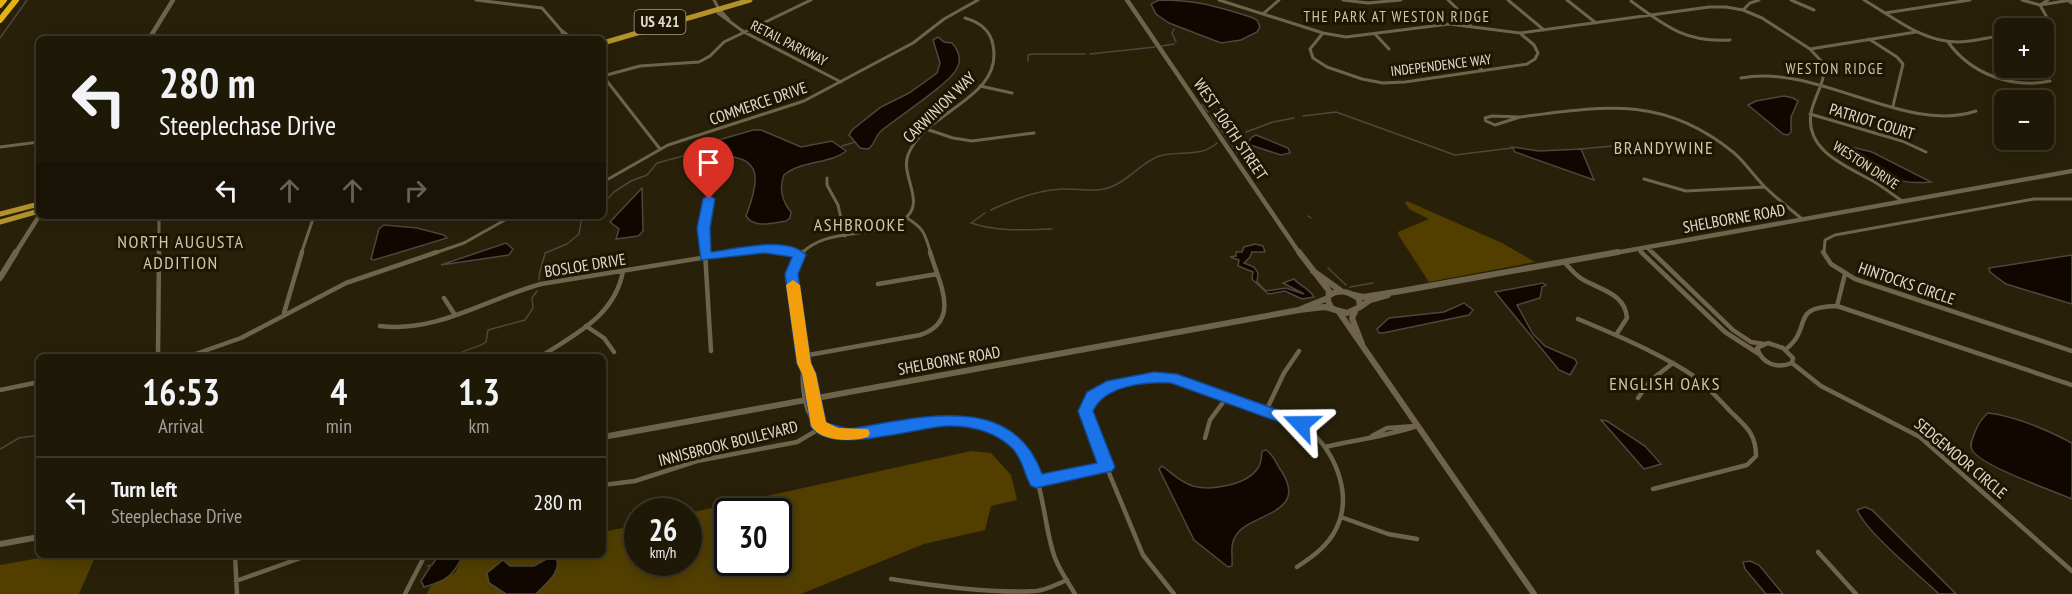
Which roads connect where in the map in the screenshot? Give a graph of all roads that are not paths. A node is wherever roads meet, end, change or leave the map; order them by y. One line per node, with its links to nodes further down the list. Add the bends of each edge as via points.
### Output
1 (4, 0): 25 (highway)
2 (16, 0): 35 (highway)
3 (174, 0): 45 (street)
4 (476, 0): 38 (street, via 542,8)
5 (737, 0): 27 (main road, US 421)
6 (750, 0): 27 (main road, US 421)
7 (811, 0): 40 (street)
8 (978, 0): 61 (street, COMMERCE DRIVE)
9 (1127, 0): 100 (street, WEST 106TH STREET)
10 (1219, 0): 31 (street)
11 (1279, 0): 31 (street)
12 (1343, 0): 13 (street)
13 (1401, 0)
14 (1448, 0): 37 (street)
15 (1508, 0): 39 (street)
16 (1567, 0): 36 (street)
17 (1759, 0): 28 (street)
18 (1791, 0): 29 (street)
19 (1864, 0): 30 (street)
20 (1970, 0): 30 (street)
21 (2022, 0): 26 (street)
22 (2048, 0): 26 (street)
23 (2071, 0): 26 (street)
24 (1631, 2): 32 (street)
25 (0, 4)
26 (2040, 4): 34 (street)
27 (717, 5): 40 (street, RETAIL PARKWAY, via 718,13); 50 (main road, US 421)
28 (1743, 10): 32 (street, via 1713,7); 53 (street)
29 (1814, 10)
30 (1885, 13): 41 (street)
31 (1263, 14): 42 (street)
32 (1650, 15): 36 (street); 51 (street, via 1686,38 1705,42)
33 (965, 18): 62 (street, CARWINION WAY, via 985,27 995,48 994,68)
34 (2047, 18)
35 (0, 20)
36 (1596, 23): 39 (street)
37 (1470, 25): 43 (street); 44 (street)
38 (561, 30): 46 (street); 47 (street)
39 (1544, 30): 43 (street)
40 (744, 32): 57 (street, via 699,62 640,66); 61 (street, RETAIL PARKWAY)
41 (1917, 32): 49 (street); 52 (street)
42 (1323, 33): 44 (street, via 1343,37); 56 (street, INDEPENDENCE WAY, via 1310,47 1313,58 1362,80 1401,83)
43 (1520, 33): 56 (street, INDEPENDENCE WAY, via 1536,47 1535,59 1524,65)
44 (1375, 34): 54 (street)
45 (151, 36)
46 (563, 36)
47 (569, 36)
48 (1994, 36): 52 (street)
49 (1869, 39): 53 (street); 65 (street, via 1903,64)
50 (606, 40)
51 (1730, 40)
52 (1948, 41): 60 (street, via 1960,56 2000,79 2023,84)
53 (1810, 48): 63 (street, via 1825,67)
54 (1389, 49)
55 (1467, 55): 56 (street)
56 (1484, 71)
57 (606, 75)
58 (1741, 78): 63 (street, via 1776,75)
59 (606, 80): 73 (street)
60 (2050, 81)
61 (841, 82): 73 (street, COMMERCE DRIVE, via 797,104)
62 (980, 86): 64 (street); 69 (street, CARWINION WAY)
63 (1820, 86): 65 (street); 67 (street)
64 (1012, 93)
65 (1893, 106): 66 (street, via 1947,117 1967,116)
66 (1976, 111)
67 (1810, 114): 74 (street, PATRIOT COURT, via 1907,142); 82 (street, WESTON DRIVE, via 1810,130 1819,146)
68 (1520, 117): 68 (street, via 1492,116 1485,120 1495,125); 80 (street, via 1615,106 1656,111 1688,123 1721,143)
69 (929, 130): 70 (street, via 972,141); 86 (street, CARWINION WAY, via 914,144 906,159 914,201)
70 (1034, 133)
71 (36, 142): 72 (street)
72 (0, 147)
73 (660, 149): 79 (street, COMMERCE DRIVE)
74 (1926, 152)
75 (2072, 171): 82 (street, SHELBORNE ROAD)
76 (827, 178): 93 (street)
77 (712, 179): 97 (street, via 703,228)
78 (1644, 179): 80 (street, via 1686,191)
79 (606, 180)
80 (1766, 187): 91 (street)
81 (2072, 199): 102 (street, HINTOCKS CIRCLE, via 2039,198 1829,237 1823,244 1824,254)
82 (1902, 201): 91 (street, SHELBORNE ROAD)
83 (36, 205): 85 (main road)
84 (36, 212): 92 (main road)
85 (0, 214)
86 (907, 218): 93 (street, via 883,230); 101 (street, via 924,230)
87 (37, 219): 103 (street)
88 (159, 219): 128 (street)
89 (313, 219): 115 (street)
90 (507, 219): 115 (street, via 464,243 346,283)
91 (1802, 219): 94 (street, SHELBORNE ROAD)
92 (0, 222)
93 (844, 236): 96 (street, via 823,241)
94 (1645, 247): 95 (street, SHELBORNE ROAD); 121 (street, via 1733,330 1751,342)
95 (1637, 249): 98 (street, SHELBORNE ROAD); 131 (street, via 1725,332)
96 (800, 255): 97 (street, BOSLOE DRIVE, via 765,248); 132 (street, via 792,274)
97 (705, 257): 99 (street, BOSLOE DRIVE); 124 (street)
98 (1564, 262): 106 (street, SHELBORNE ROAD); 120 (street, via 1623,304 1627,318)
99 (623, 270): 116 (street, BOSLOE DRIVE, via 534,285); 119 (street, via 612,302)
100 (1313, 271): 105 (street, WEST 106TH STREET); 108 (street, WEST 106TH STREET)
101 (937, 274): 104 (street); 132 (street, via 946,313 930,331)
102 (1845, 274): 110 (street); 126 (street, HINTOCKS CIRCLE)
103 (0, 278)
104 (878, 284)
105 (1342, 291): 107 (street, WEST 106TH STREET); 108 (street, SHELBORNE ROAD)
106 (1401, 291): 107 (street, SHELBORNE ROAD); 111 (street, SHELBORNE ROAD)
107 (1354, 295): 111 (street, via 1360,300)
108 (1329, 296): 112 (street, SHELBORNE ROAD); 113 (street, via 1328,303)
109 (444, 298): 116 (street)
110 (1838, 306): 123 (street, via 1806,312 1794,344); 137 (street)
111 (1360, 307): 114 (street)
112 (1299, 310): 113 (street, SHELBORNE ROAD); 140 (street, SHELBORNE ROAD)
113 (1336, 310): 114 (street, SHELBORNE ROAD); 122 (street)
114 (1355, 312): 122 (street, via 1352,318)
115 (284, 314): 129 (street, via 241,338)
116 (454, 315): 118 (street, BOSLOE DRIVE, via 414,329)
117 (1578, 319): 120 (street)
118 (380, 326)
119 (586, 326): 127 (street, via 604,338); 130 (street)
120 (1616, 335): 134 (street)
121 (1764, 344): 123 (street); 131 (street, via 1759,346)
122 (1364, 348): 144 (street)
123 (1786, 349): 135 (street)
124 (711, 351)
125 (1299, 351): 143 (street)
126 (2072, 351)
127 (614, 352)
128 (158, 354)
129 (196, 354)
130 (544, 354)
131 (1759, 354): 135 (street, via 1778,366)
132 (803, 356): 133 (street)
133 (804, 363): 140 (street); 142 (street)
134 (1673, 363): 141 (street, via 1651,380); 152 (street, via 1709,389 1749,430 1758,452 1747,465)
135 (1792, 363): 162 (street, SEDGEMOOR CIRCLE, via 1817,385 1920,437)
136 (36, 383): 138 (street)
137 (2072, 385)
138 (0, 390)
139 (1227, 397): 143 (street); 147 (street, via 1210,420); 149 (street, via 1164,377 1112,385 1099,391 1088,403 1085,415)
140 (814, 398): 142 (street, SHELBORNE ROAD); 145 (street)
141 (1638, 398)
142 (804, 399): 145 (street, via 810,419); 146 (street, SHELBORNE ROAD)
143 (1266, 411): 148 (street, via 1302,425)
144 (1417, 426): 148 (street); 170 (street)
145 (820, 427): 150 (street, via 849,435 948,420 976,422 1018,444 1028,458); 151 (street, INNISBROOK BOULEVARD, via 796,442)
146 (606, 436)
147 (1205, 438)
148 (1324, 447): 153 (street, via 1339,476)
149 (1107, 467): 150 (street); 169 (street, via 1143,556)
150 (1036, 482): 165 (street, via 1055,556)
151 (606, 485)
152 (1653, 489)
153 (1341, 517): 155 (street, via 1388,534); 161 (street, via 1324,546)
154 (36, 538): 156 (street)
155 (1417, 539)
156 (0, 544)
157 (1818, 552): 171 (street)
158 (235, 558): 164 (street)
159 (300, 558): 164 (street)
160 (423, 558): 167 (street)
161 (1297, 567)
162 (2072, 571)
163 (891, 579): 165 (street, via 1021,592 1038,591)
164 (236, 580): 166 (street)
165 (1067, 580): 168 (street)
166 (237, 594)
167 (405, 594)
168 (1075, 594)
169 (1174, 594)
170 (1534, 594)
171 (1856, 594)

